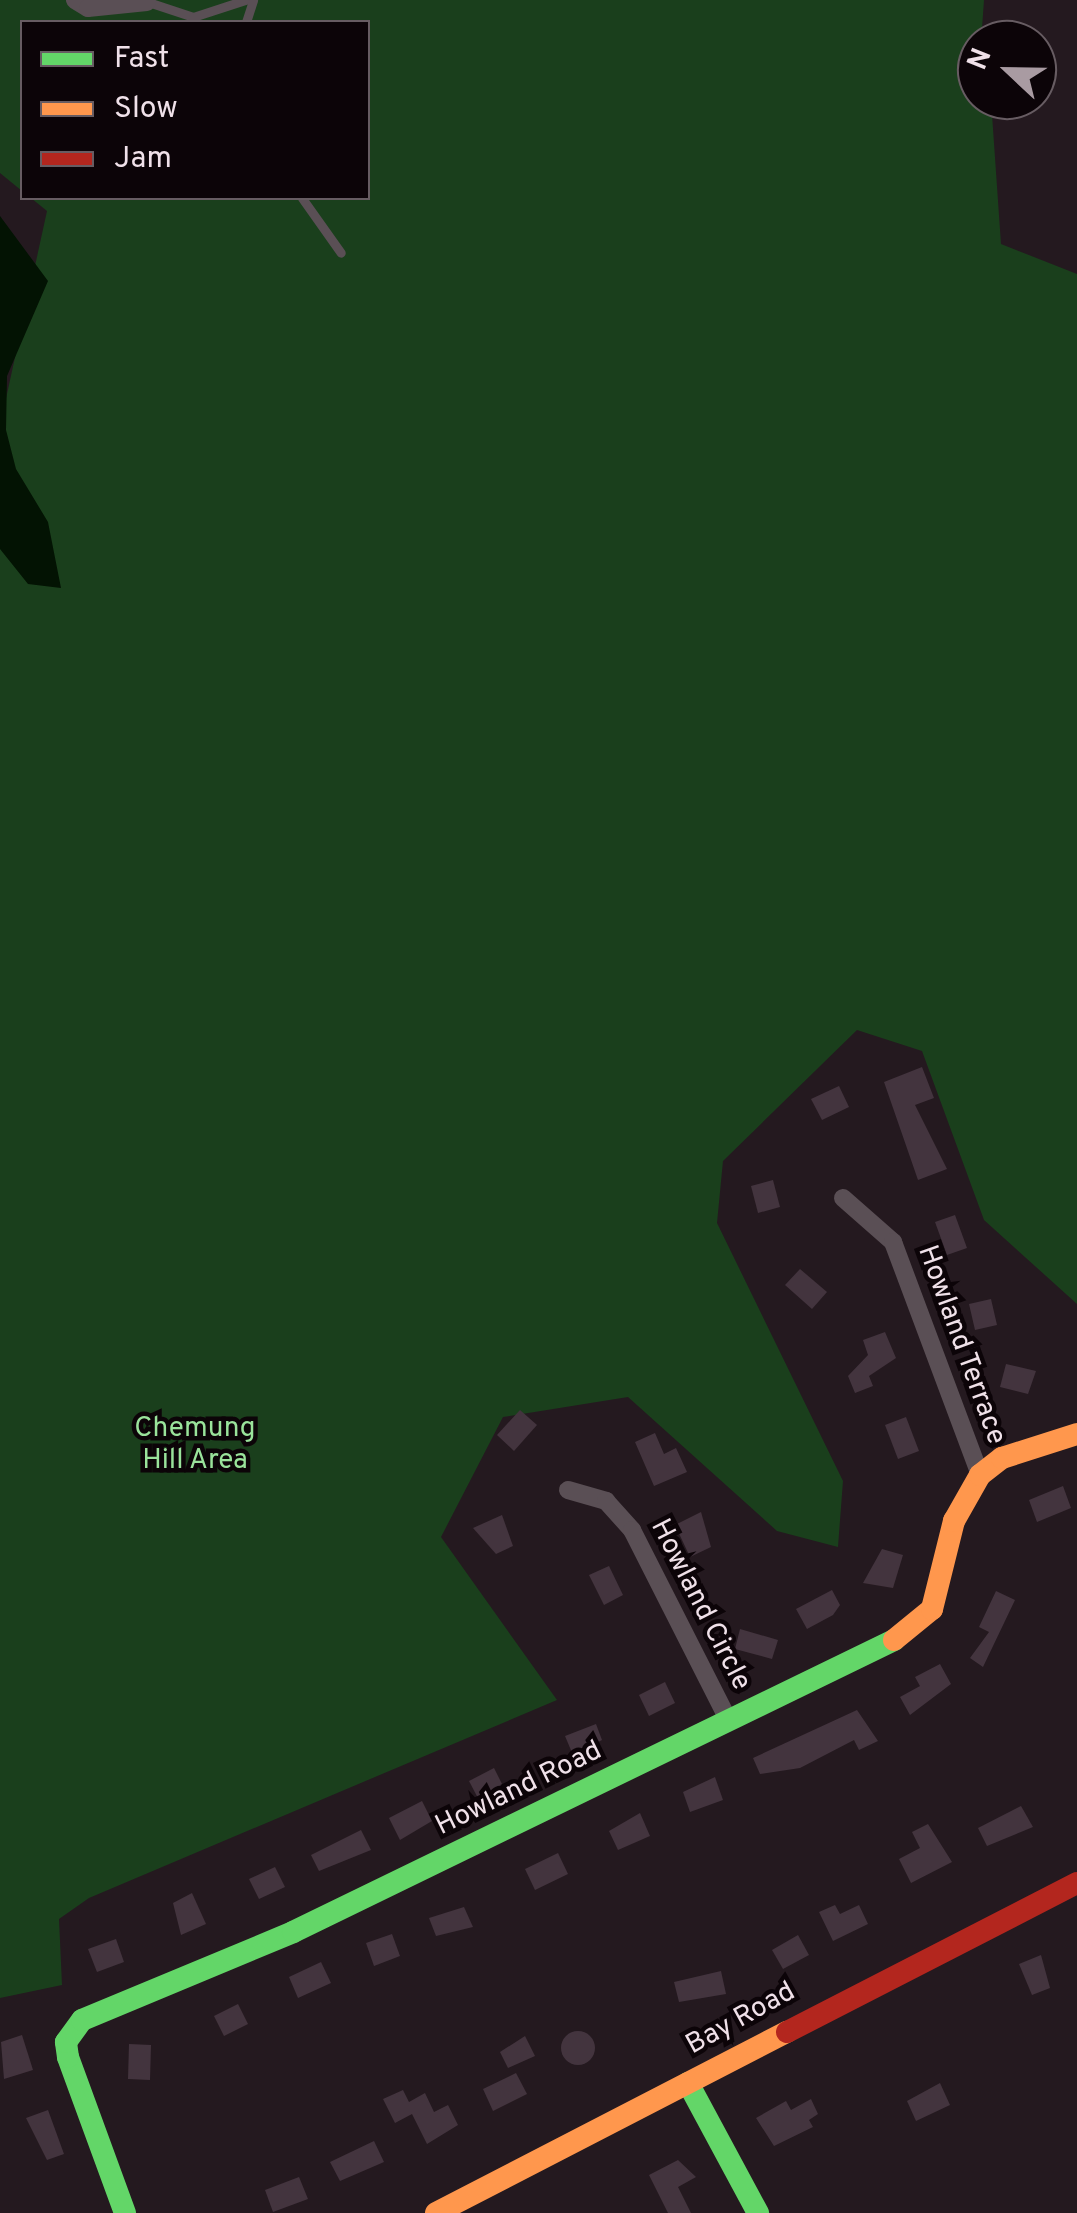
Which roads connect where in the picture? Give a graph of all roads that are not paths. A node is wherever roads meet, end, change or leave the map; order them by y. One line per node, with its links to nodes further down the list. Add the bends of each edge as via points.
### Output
1 (75, 0): 3 (street, via 88,8)
2 (249, 0): 3 (lane, via 193,16)
3 (148, 2)
4 (303, 200): 5 (lane)
5 (340, 252)
6 (843, 1198): 8 (street, Howland Terrace, via 873,1218 900,1257)
7 (1077, 1434): 8 (street, via 1002,1458)
8 (980, 1475): 10 (street, Howland Road, via 954,1520 924,1620)
9 (568, 1490): 10 (street, Howland Circle, via 606,1501 632,1530)
10 (729, 1721): 13 (street, Howland Road, via 293,1932 82,2020 66,2042 68,2057)
11 (1077, 1883): 12 (street, Bay Road)
12 (688, 2082): 14 (street, Bay Road); 15 (street)
13 (125, 2213)
14 (436, 2213)
15 (758, 2213)

